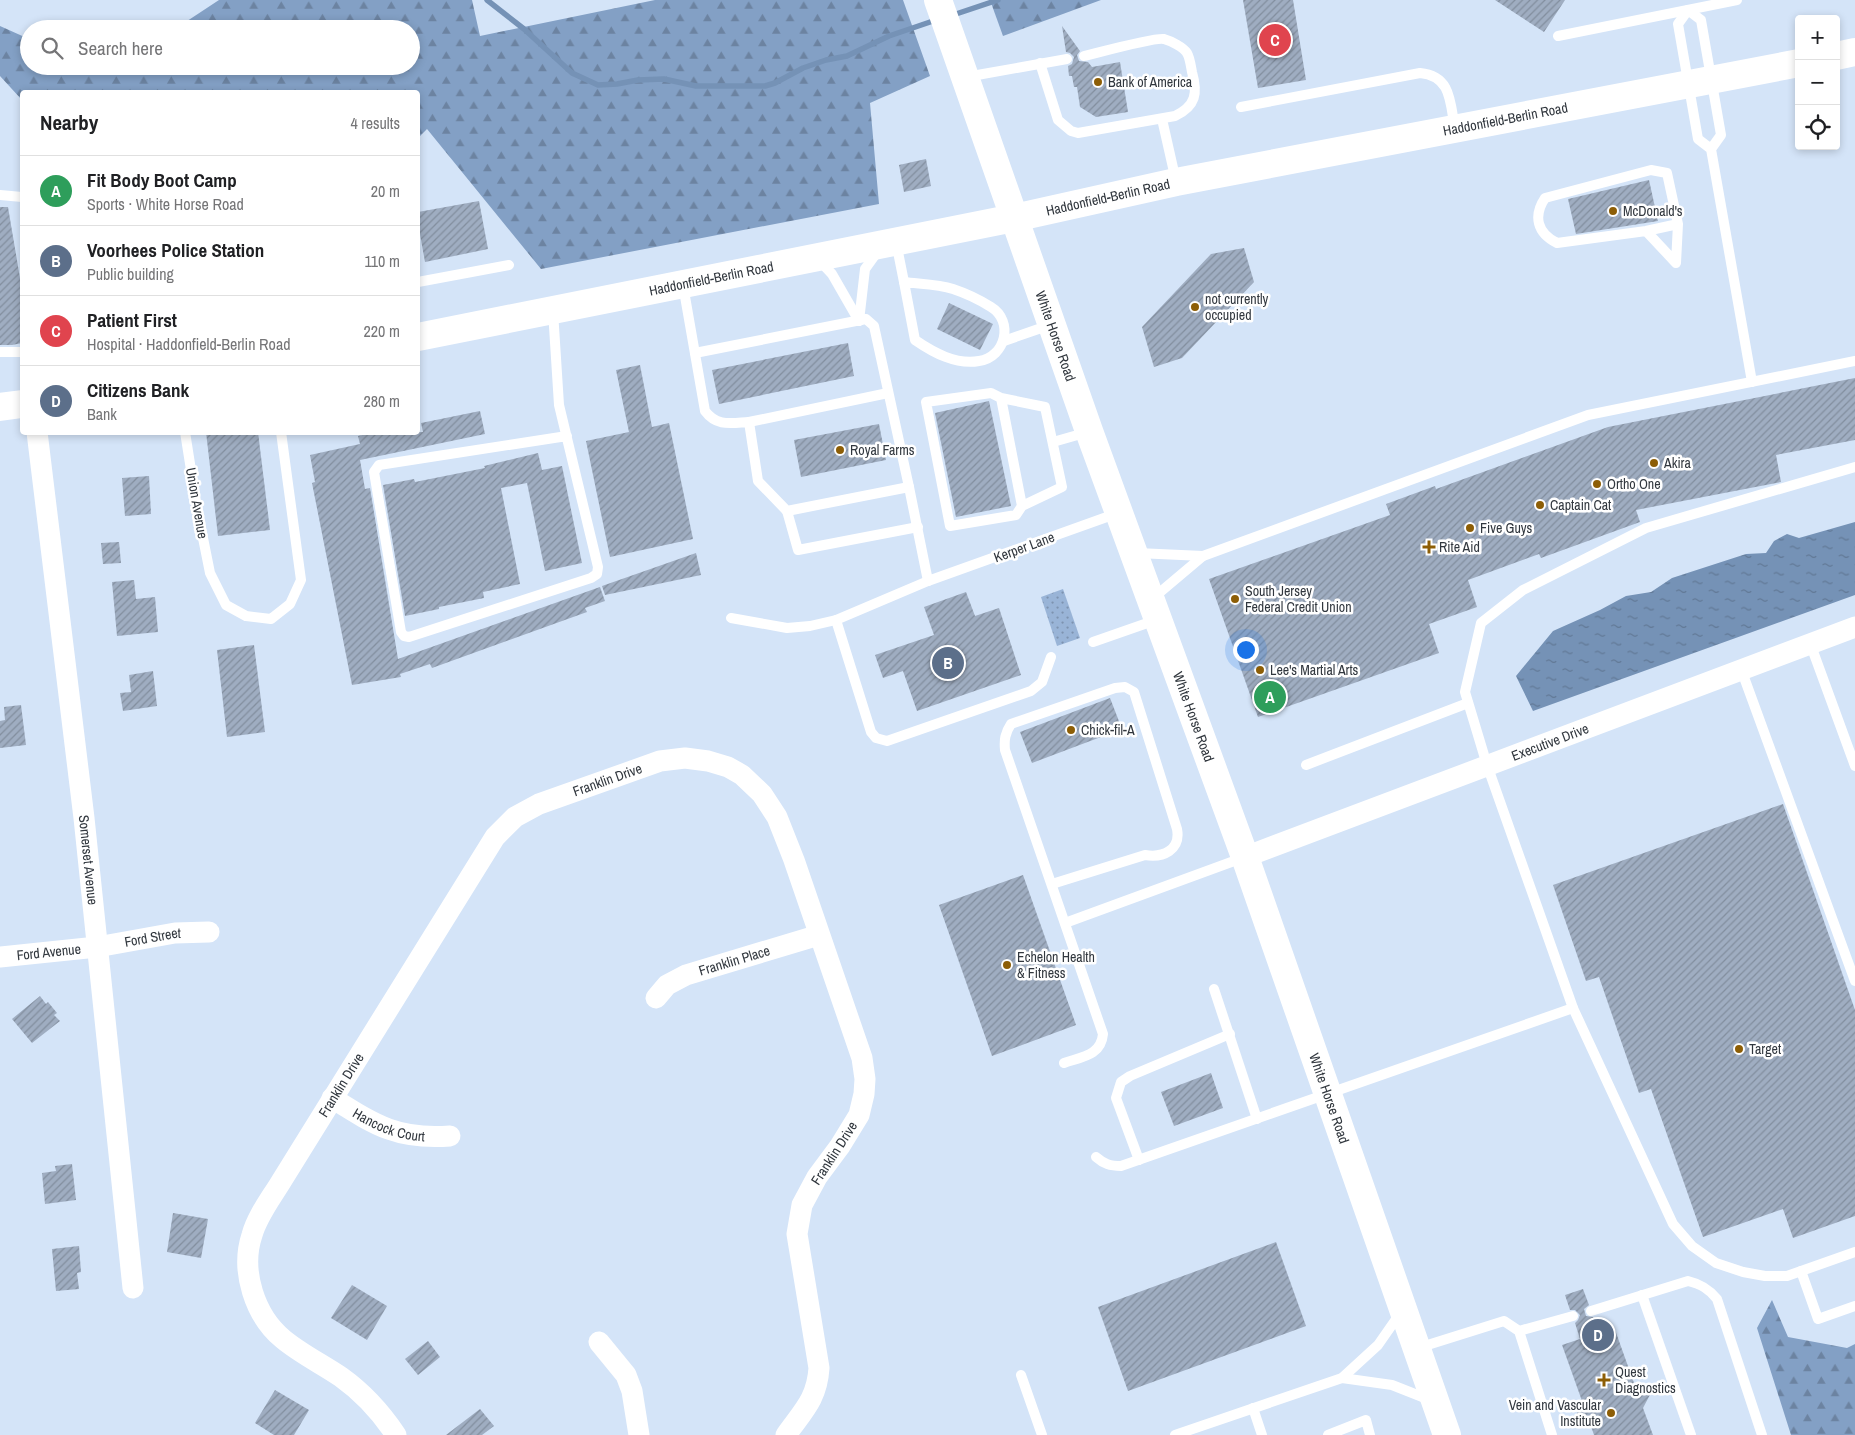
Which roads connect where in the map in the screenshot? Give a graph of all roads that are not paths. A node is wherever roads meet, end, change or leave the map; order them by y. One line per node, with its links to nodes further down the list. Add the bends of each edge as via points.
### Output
1 (938, 0): 11 (main road, White Horse Road)
2 (1737, 0): 3 (lane)
3 (1688, 10): 4 (lane); 12 (lane, via 1701,20); 12 (lane, via 1678,24)
4 (1558, 36)
5 (1855, 52): 6 (main road)
6 (1840, 55)
7 (1084, 56): 14 (lane, via 1162,39 1176,44 1188,54 1195,97 1183,112)
8 (1066, 59): 9 (lane)
9 (1040, 63): 11 (lane); 14 (lane, via 1058,120 1070,131 1086,133)
10 (1795, 64): 12 (main road, Haddonfield-Berlin Road)
11 (966, 77): 20 (main road, White Horse Road)
12 (1700, 83): 15 (main road, Haddonfield-Berlin Road); 16 (lane, via 1698,139); 16 (lane, via 1721,135)
13 (1241, 107): 15 (lane, via 1420,73 1438,78 1444,84)
14 (1162, 119): 17 (lane)
15 (1455, 130): 17 (main road, Haddonfield-Berlin Road)
16 (1711, 149): 38 (lane)
17 (1176, 182): 20 (main road, Haddonfield-Berlin Road)
18 (0, 194): 19 (lane)
19 (20, 198)
20 (1014, 218): 23 (main road, Haddonfield-Berlin Road); 31 (main road, White Horse Road)
21 (1678, 224): 22 (lane); 22 (lane, via 1676,262); 22 (lane, via 1667,173 1651,170 1545,198 1538,214 1542,232 1556,243)
22 (1646, 230)
23 (889, 243): 24 (main road, Haddonfield-Berlin Road); 27 (lane); 30 (lane, via 865,269)
24 (816, 257): 28 (main road, Haddonfield-Berlin Road); 30 (lane, via 832,274)
25 (509, 265): 26 (lane)
26 (420, 282)
27 (904, 282): 33 (lane, via 952,288 992,308 1003,321); 33 (lane, via 915,340 934,353 956,360 979,361 994,356)
28 (683, 284): 29 (main road, Haddonfield-Berlin Road); 36 (lane)
29 (553, 310): 32 (main road, Haddonfield-Berlin Road); 48 (lane, via 559,405)
30 (859, 321): 36 (lane); 39 (lane, via 866,319 874,326)
31 (1051, 324): 33 (lane); 44 (main road, White Horse Road)
32 (420, 337)
33 (1004, 341)
34 (0, 352): 35 (lane)
35 (20, 352)
36 (695, 353): 43 (lane, via 705,411 711,419 722,424)
37 (1855, 361): 38 (lane)
38 (1752, 382): 57 (lane, via 1588,415)
39 (888, 393): 43 (lane); 51 (lane)
40 (1001, 398): 49 (lane, via 1045,407); 52 (lane); 52 (lane, via 991,393 926,402 950,526 1016,514)
41 (20, 404): 42 (main road)
42 (0, 407)
43 (749, 422): 53 (lane, via 758,481)
44 (1090, 431): 49 (lane); 54 (main road, White Horse Road)
45 (37, 435): 76 (street, Somerset Avenue)
46 (185, 435): 47 (lane, Union Avenue, via 210,573 226,605 246,616 271,619 290,604 301,580)
47 (281, 435)
48 (567, 436): 48 (lane, via 598,567 596,574 404,636 377,491 376,468)
49 (1053, 442): 52 (lane, via 1062,487)
50 (1855, 467): 67 (lane, via 1646,528 1523,590 1481,623 1465,692)
51 (909, 487): 53 (lane); 55 (lane)
52 (1022, 506)
53 (787, 511): 55 (lane, via 798,550)
54 (1119, 513): 56 (main road, White Horse Road); 58 (lane, Kerper Lane)
55 (918, 527): 58 (lane)
56 (1134, 552): 57 (lane); 59 (main road, White Horse Road)
57 (1203, 556): 59 (lane)
58 (928, 581): 61 (lane, Kerper Lane)
59 (1155, 610): 63 (lane); 71 (main road, White Horse Road)
60 (731, 618): 61 (lane, Kerper Lane, via 786,628)
61 (836, 620): 65 (lane, via 870,732 886,741 1032,691 1042,682)
62 (1855, 626): 64 (street, Executive Drive)
63 (1093, 642)
64 (1810, 643): 66 (street, Executive Drive); 70 (lane)
65 (1051, 657)
66 (1741, 669): 69 (street, Executive Drive); 78 (lane)
67 (1468, 703): 68 (lane); 69 (lane)
68 (1306, 765)
69 (1487, 765): 71 (street, Executive Drive); 81 (lane)
70 (1855, 766)
71 (1245, 857): 73 (lane); 84 (main road, White Horse Road)
72 (1052, 884): 72 (lane, via 1145,855 1172,850 1177,844 1179,838 1134,692 1125,687 1011,724 1005,737 1005,750); 73 (lane)
73 (1065, 924): 83 (lane, via 1103,1034 1097,1051)
74 (208, 932): 76 (street, Ford Street, via 175,933)
75 (819, 935): 80 (street, Franklin Place, via 686,975 667,985); 85 (street, Franklin Drive, via 777,817 762,794 742,775 708,761 685,758 660,761 624,773 538,804 516,817 495,837); 107 (street, Franklin Drive, via 862,1058 864,1094 859,1115 802,1205 797,1234 817,1346 818,1384)
76 (98, 947): 77 (street, Ford Avenue); 92 (street, Somerset Avenue)
77 (0, 957)
78 (1855, 981)
79 (1214, 989): 82 (lane)
80 (656, 998)
81 (1572, 1008): 84 (lane); 91 (lane, via 1673,1224 1692,1246 1716,1263 1743,1272 1788,1276)
82 (1230, 1034): 86 (lane); 89 (lane, via 1121,1082 1116,1098)
83 (1064, 1063)
84 (1328, 1094): 86 (lane); 95 (main road, White Horse Road)
85 (332, 1098): 87 (street, Hancock Court, via 371,1123 403,1134 428,1138); 105 (street, Franklin Drive, via 251,1236 250,1282 257,1305 282,1338 342,1377)
86 (1258, 1119): 89 (lane)
87 (450, 1136)
88 (1096, 1157): 89 (lane, via 1112,1166)
89 (1139, 1160)
90 (1855, 1252): 91 (lane)
91 (1801, 1271): 94 (lane, via 1818,1319)
92 (133, 1288)
93 (1642, 1295): 96 (lane); 115 (lane); 116 (lane, via 1688,1281 1710,1290 1717,1299)
94 (1855, 1306)
95 (1403, 1309): 100 (main road, White Horse Road); 102 (lane, via 1378,1345)
96 (1591, 1311)
97 (1573, 1316): 98 (lane)
98 (1519, 1331): 100 (lane, via 1504,1321); 114 (lane)
99 (599, 1342): 106 (street, via 626,1375)
100 (1417, 1348): 103 (main road, White Horse Road)
101 (1021, 1374): 108 (lane)
102 (1342, 1378): 103 (lane, via 1392,1385); 104 (lane)
103 (1436, 1402): 113 (main road, White Horse Road)
104 (1253, 1408): 109 (lane); 110 (lane)
105 (396, 1435)
106 (639, 1435)
107 (786, 1435)
108 (1042, 1435)
109 (1175, 1435)
110 (1262, 1435)
111 (1328, 1435): 112 (lane, via 1366,1420)
112 (1370, 1435)
113 (1447, 1435)
114 (1552, 1435)
115 (1691, 1435)
116 (1762, 1435)

